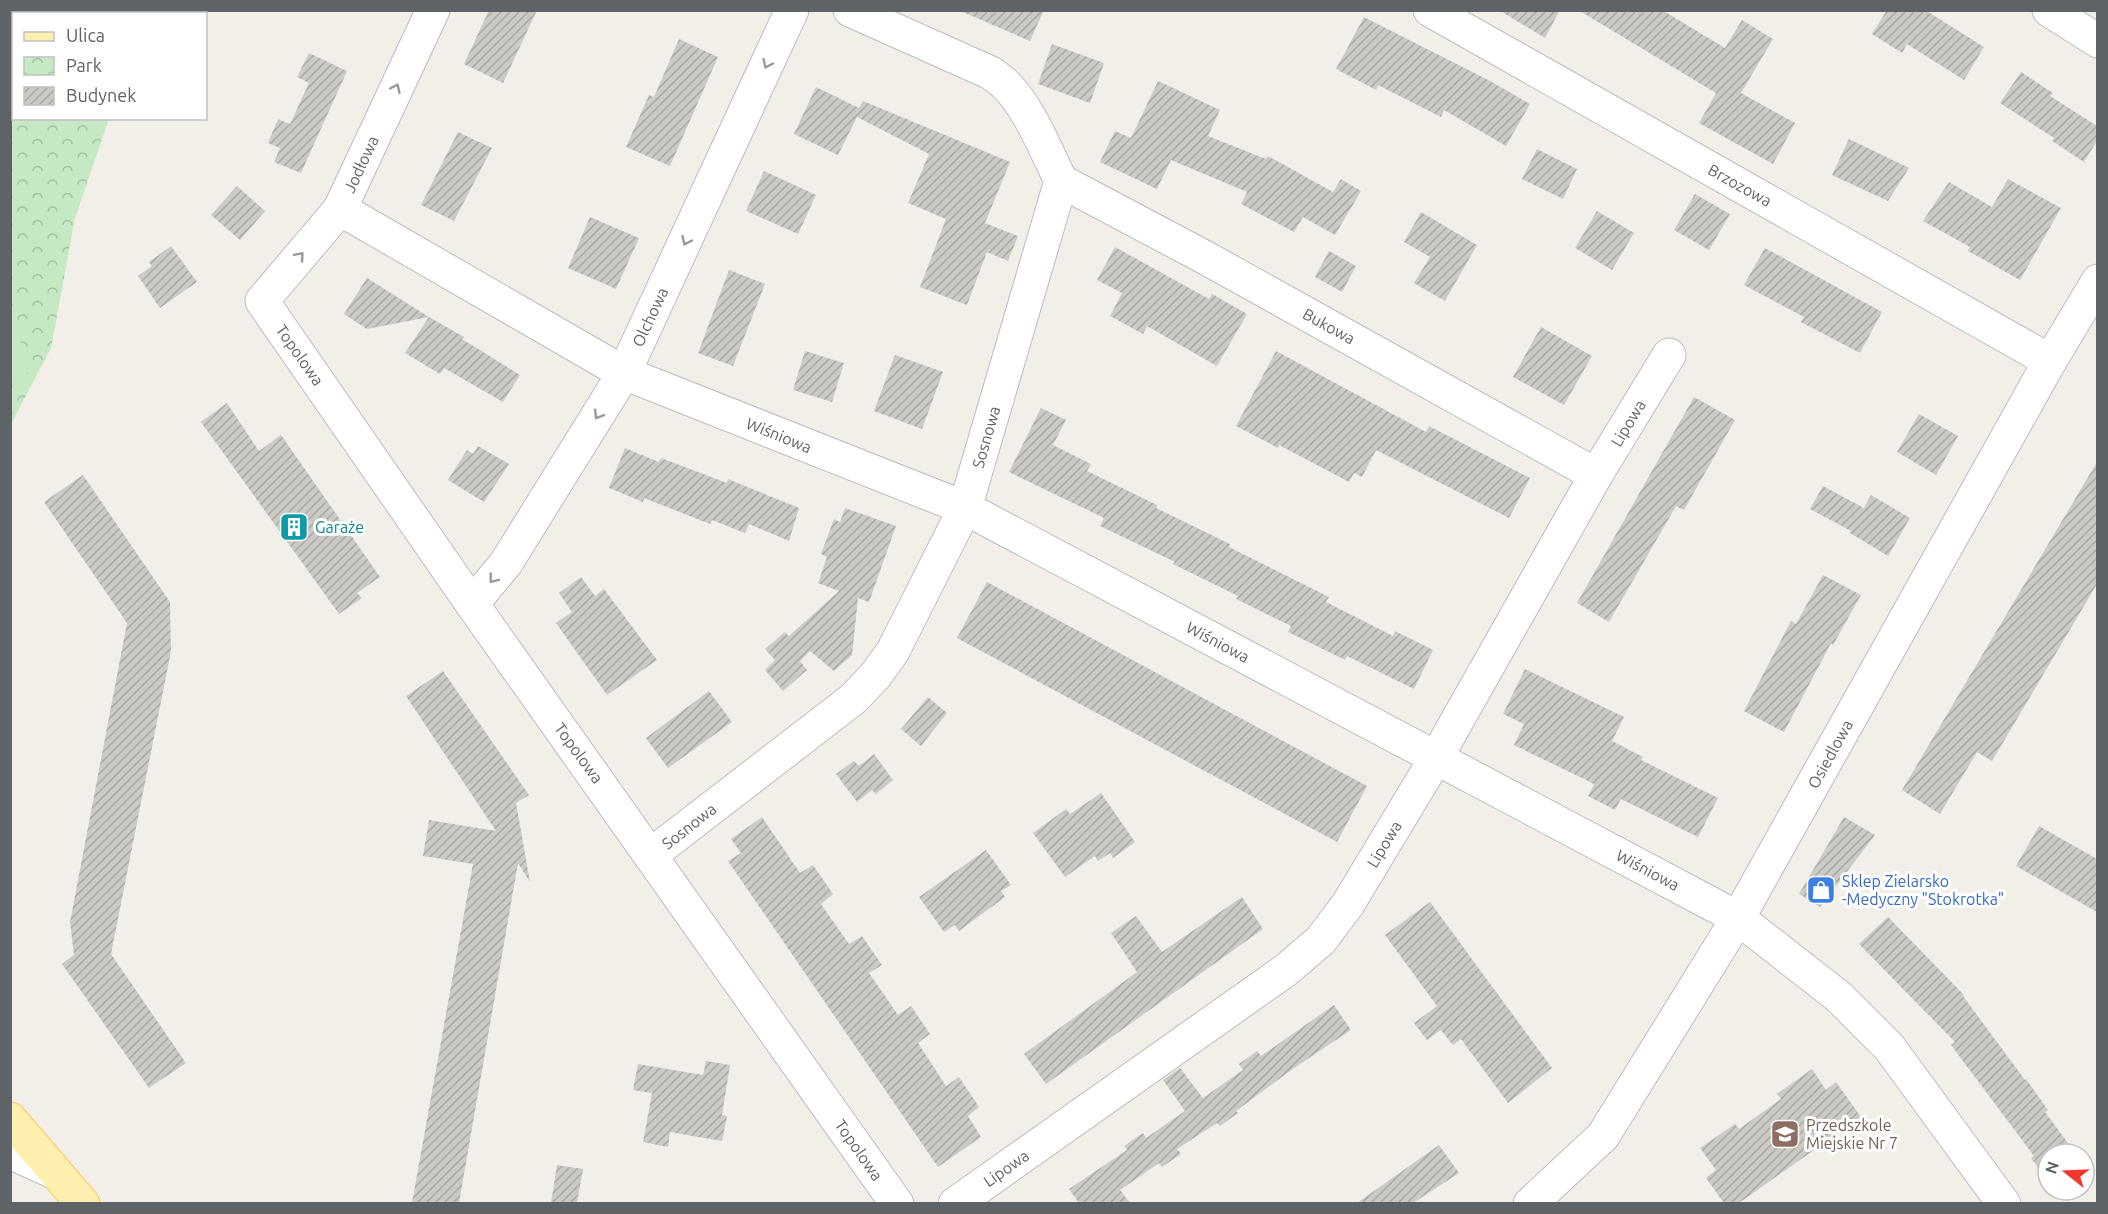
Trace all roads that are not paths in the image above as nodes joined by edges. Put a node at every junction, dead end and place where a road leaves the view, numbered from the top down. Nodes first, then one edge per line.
1 (433, 10) edge
2 (792, 10) edge
3 (850, 10) edge
4 (1430, 10) edge
5 (2049, 10) edge
6 (2097, 41) edge
7 (1060, 181) junction
8 (340, 209) junction
9 (2097, 281) edge
10 (262, 301) joint
11 (1669, 355) dead end
12 (2050, 361) junction
13 (624, 374) junction
14 (1596, 475) junction
15 (966, 508) junction
16 (472, 604) junction
17 (1436, 758) junction
18 (652, 854) junction
19 (1738, 918) junction
20 (10, 1119) edge
21 (10, 1152) edge
22 (56, 1173) junction
23 (83, 1203) edge
24 (897, 1203) edge
25 (955, 1203) edge
26 (1530, 1203) edge
27 (2004, 1203) edge

8 -> 1 street, Jodłowa
2 -> 13 street, Olchowa
3 - 7 street
4 - 12 street, Brzozowa
5 - 6 street
7 - 14 street, Bukowa
7 - 15 street, Sosnowa
10 -> 8 street, Jodłowa
8 - 13 street, Wiśniowa
9 - 12 street, Osiedlowa
10 - 16 street, Topolowa
11 - 14 street, Lipowa
12 - 19 street, Osiedlowa
13 - 15 street, Wiśniowa
13 -> 16 street, Olchowa
14 - 17 street, Lipowa
15 - 17 street, Wiśniowa
15 - 18 street, Sosnowa
16 - 18 street, Topolowa
17 - 19 street, Wiśniowa
17 - 25 street, Lipowa
18 - 24 street, Topolowa
19 - 26 street, Osiedlowa
19 - 27 street, Wiśniowa
20 - 22 main road
21 - 22 street
22 - 23 main road

